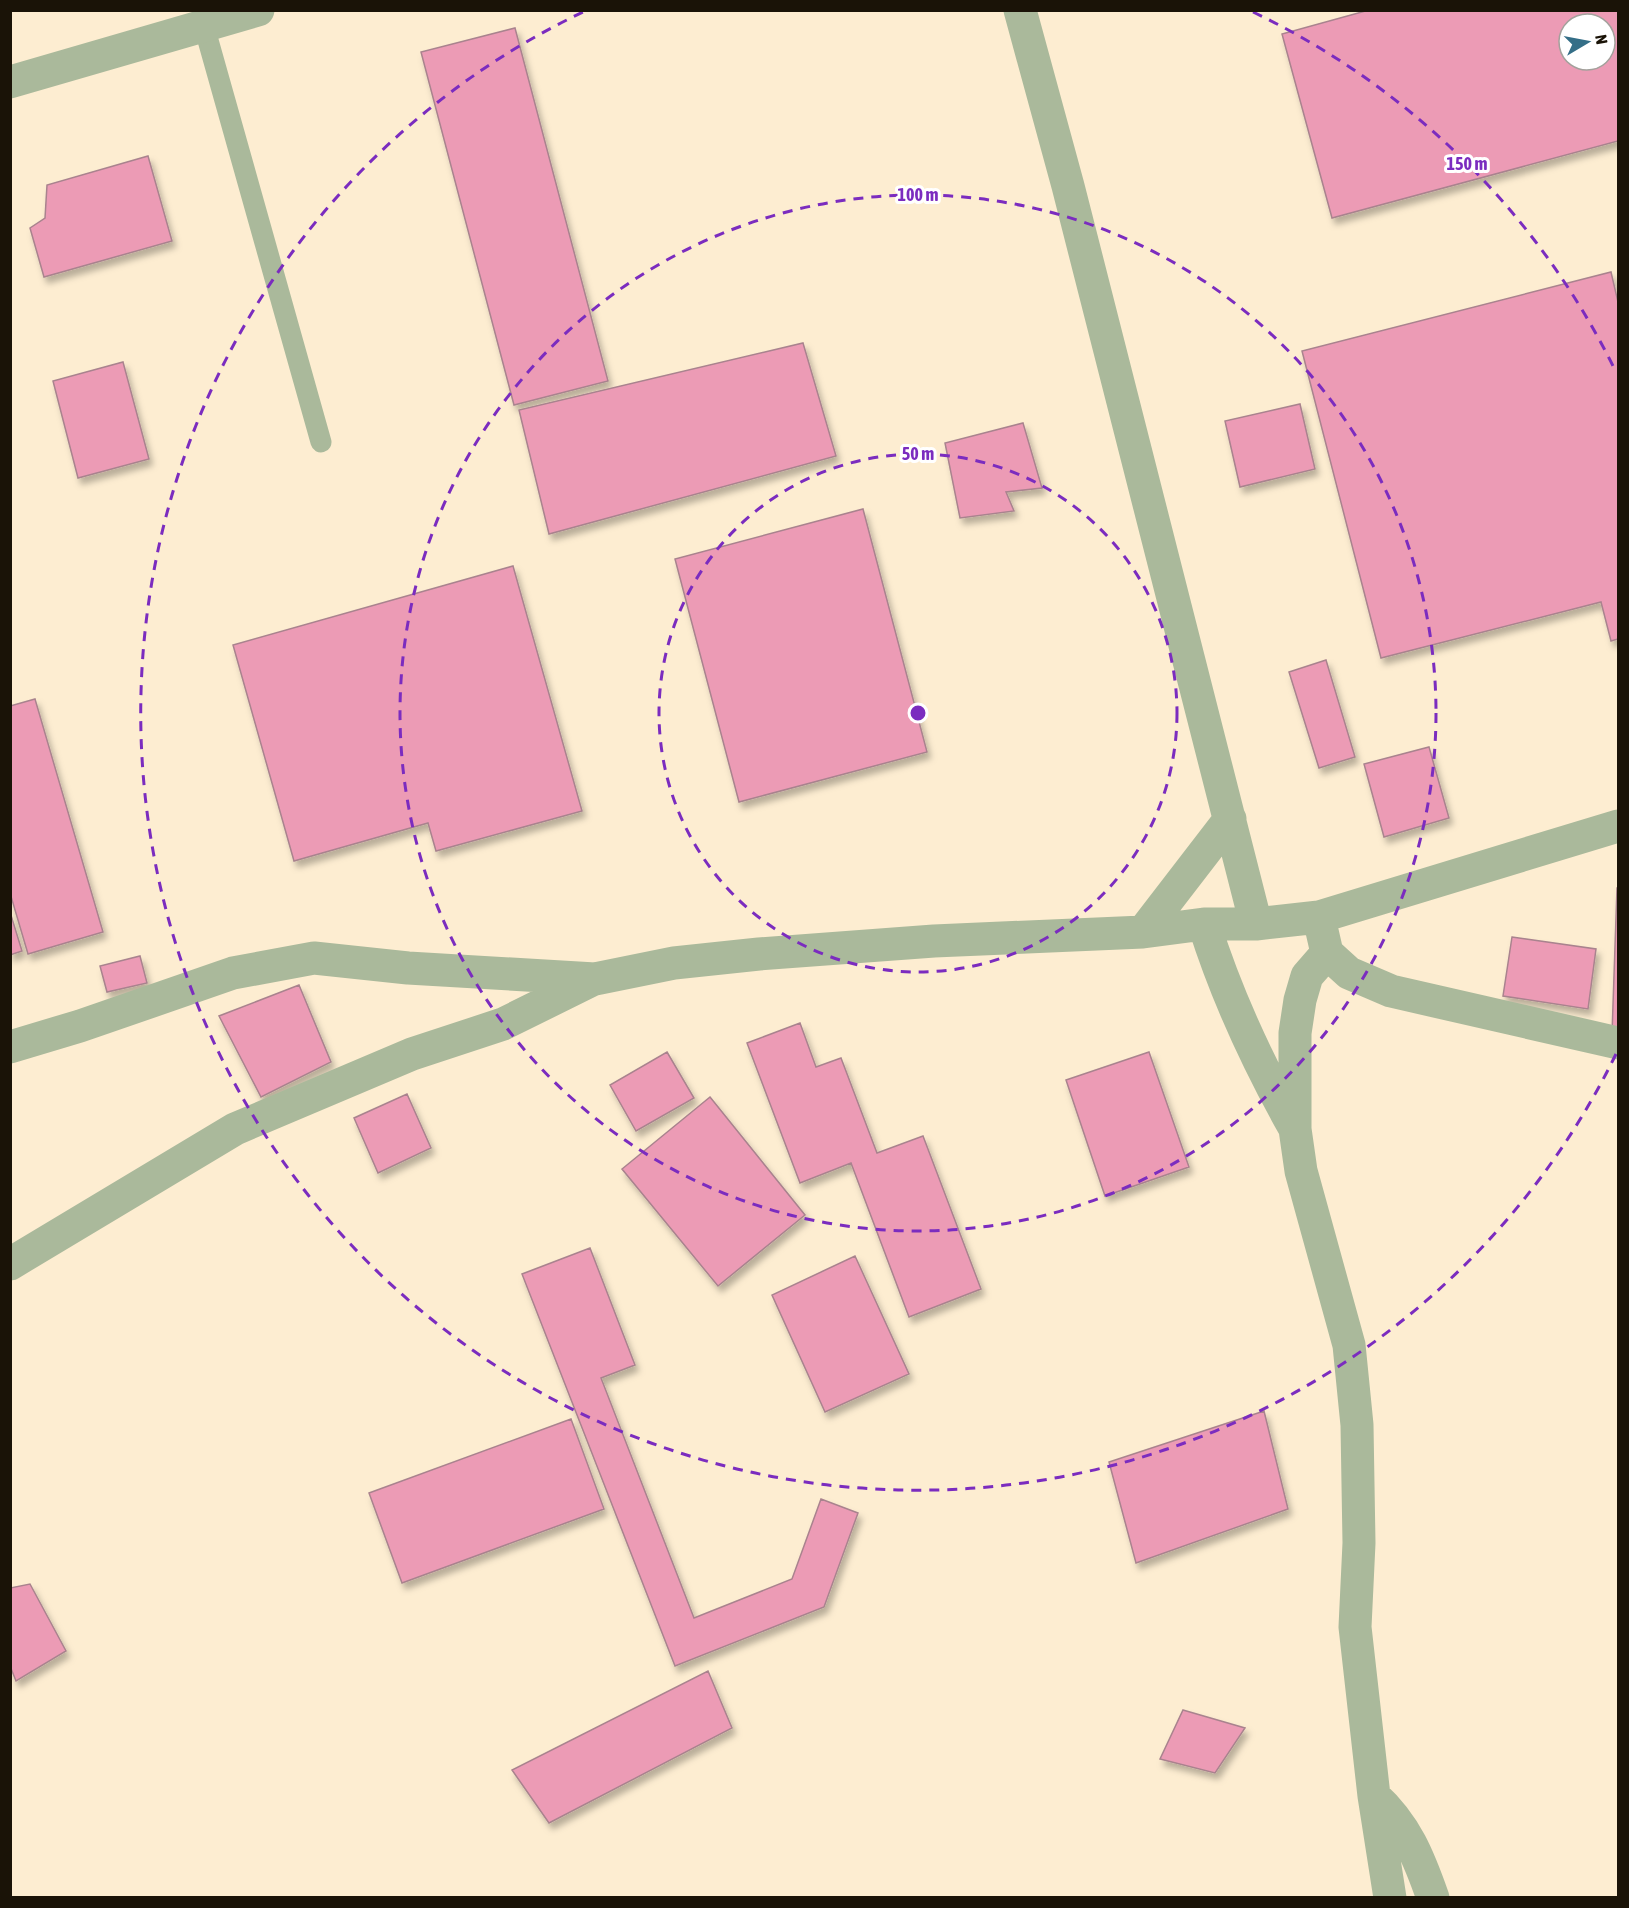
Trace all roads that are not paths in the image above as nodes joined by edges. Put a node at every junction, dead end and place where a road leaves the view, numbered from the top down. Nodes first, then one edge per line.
1 (258, 10) edge
2 (1020, 10) edge
3 (204, 26) junction
4 (10, 82) edge
5 (321, 442) dead end
6 (1230, 819) junction
7 (1618, 826) edge
8 (1319, 917) junction
9 (1204, 924) junction
10 (1256, 924) junction
11 (1143, 932) junction
12 (1327, 952) junction
13 (595, 979) junction
14 (1618, 1043) edge
15 (10, 1047) edge
16 (1295, 1129) junction
17 (10, 1264) edge
18 (1374, 1796) junction
19 (1390, 1898) edge
20 (1433, 1898) edge

1 - 3 street
2 - 6 street
3 - 4 street
3 - 5 lane
6 - 10 street
6 - 11 street
7 - 8 street
8 - 10 street
8 - 12 street
9 - 10 street
9 - 11 street
9 - 16 street
11 - 13 street
12 - 14 street
12 - 16 street
13 - 15 street
13 - 17 street
16 - 18 street
18 - 19 street
18 - 20 street

